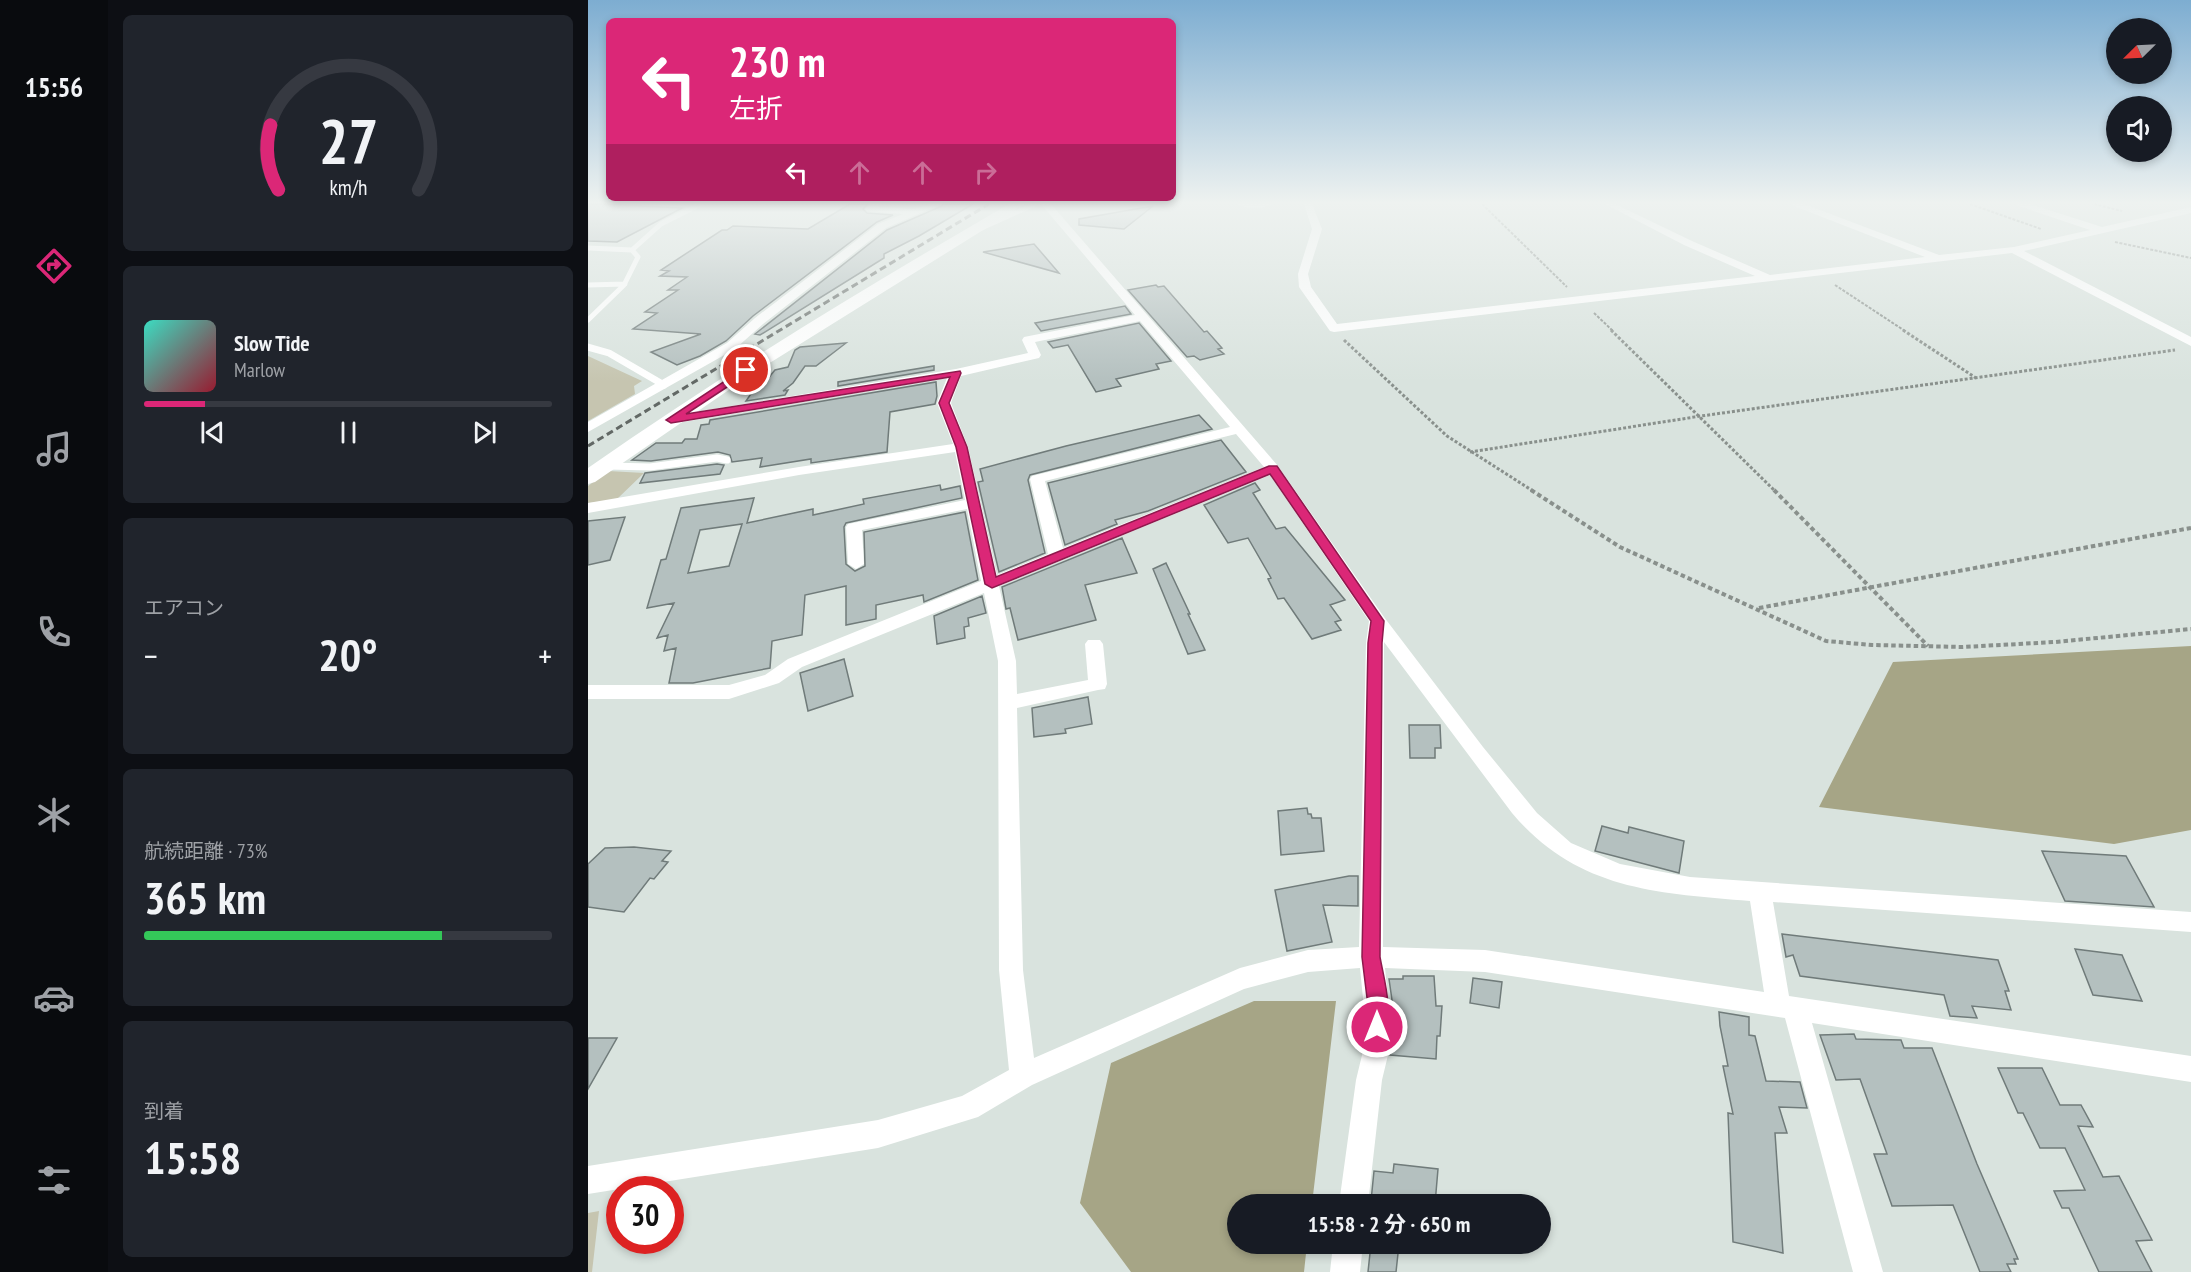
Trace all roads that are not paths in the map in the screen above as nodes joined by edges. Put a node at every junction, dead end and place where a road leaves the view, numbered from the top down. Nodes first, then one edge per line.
1 (635, 263) edge
2 (834, 263) edge
3 (918, 263) edge
4 (1097, 263) edge
5 (1306, 263) edge
6 (1735, 263) edge
7 (1902, 263) edge
8 (2040, 263) edge
9 (1768, 278) junction
10 (625, 284) junction
11 (588, 285) edge
12 (1144, 317) junction
13 (588, 320) edge
14 (2191, 342) edge
15 (588, 347) edge
16 (956, 373) junction
17 (664, 385) junction
18 (671, 420) junction
19 (588, 428) edge
20 (1239, 429) junction
21 (962, 447) junction
22 (727, 460) dead end
23 (605, 466) junction
24 (1273, 469) junction
25 (588, 478) edge
26 (974, 503) junction
27 (588, 508) edge
28 (1057, 557) junction
29 (856, 564) dead end
30 (992, 584) junction
31 (1378, 621) junction
32 (1094, 644) dead end
33 (588, 692) edge
34 (1008, 703) junction
35 (1760, 892) junction
36 (2191, 922) edge
37 (1371, 957) junction
38 (1787, 1005) junction
39 (2191, 1069) edge
40 (1023, 1076) junction
41 (588, 1180) edge
42 (1354, 1194) edge
43 (1347, 1254) edge
44 (1345, 1272) edge
45 (1868, 1272) edge

1 - 10 lane
2 - 17 street
3 - 18 street
4 - 12 street
5 - 9 street
6 - 9 street
7 - 9 street
8 - 14 street
10 - 11 lane
10 - 13 lane
12 - 16 street
12 - 20 street
15 - 17 lane
16 - 18 street
16 - 21 street
17 - 19 street
18 - 23 street
20 - 24 street
20 - 28 street
21 - 26 street
21 - 27 street
22 - 23 lane
23 - 25 street
24 - 28 street
24 - 31 street
26 - 29 street
26 - 30 street
28 - 30 street
30 - 33 street
30 - 34 street
31 - 35 street
31 - 37 street
32 - 34 street
34 - 40 street
35 - 36 street
35 - 38 street
37 - 38 street
37 - 40 street
37 - 42 street
38 - 39 street
38 - 45 street
40 - 41 street
43 - 44 street

